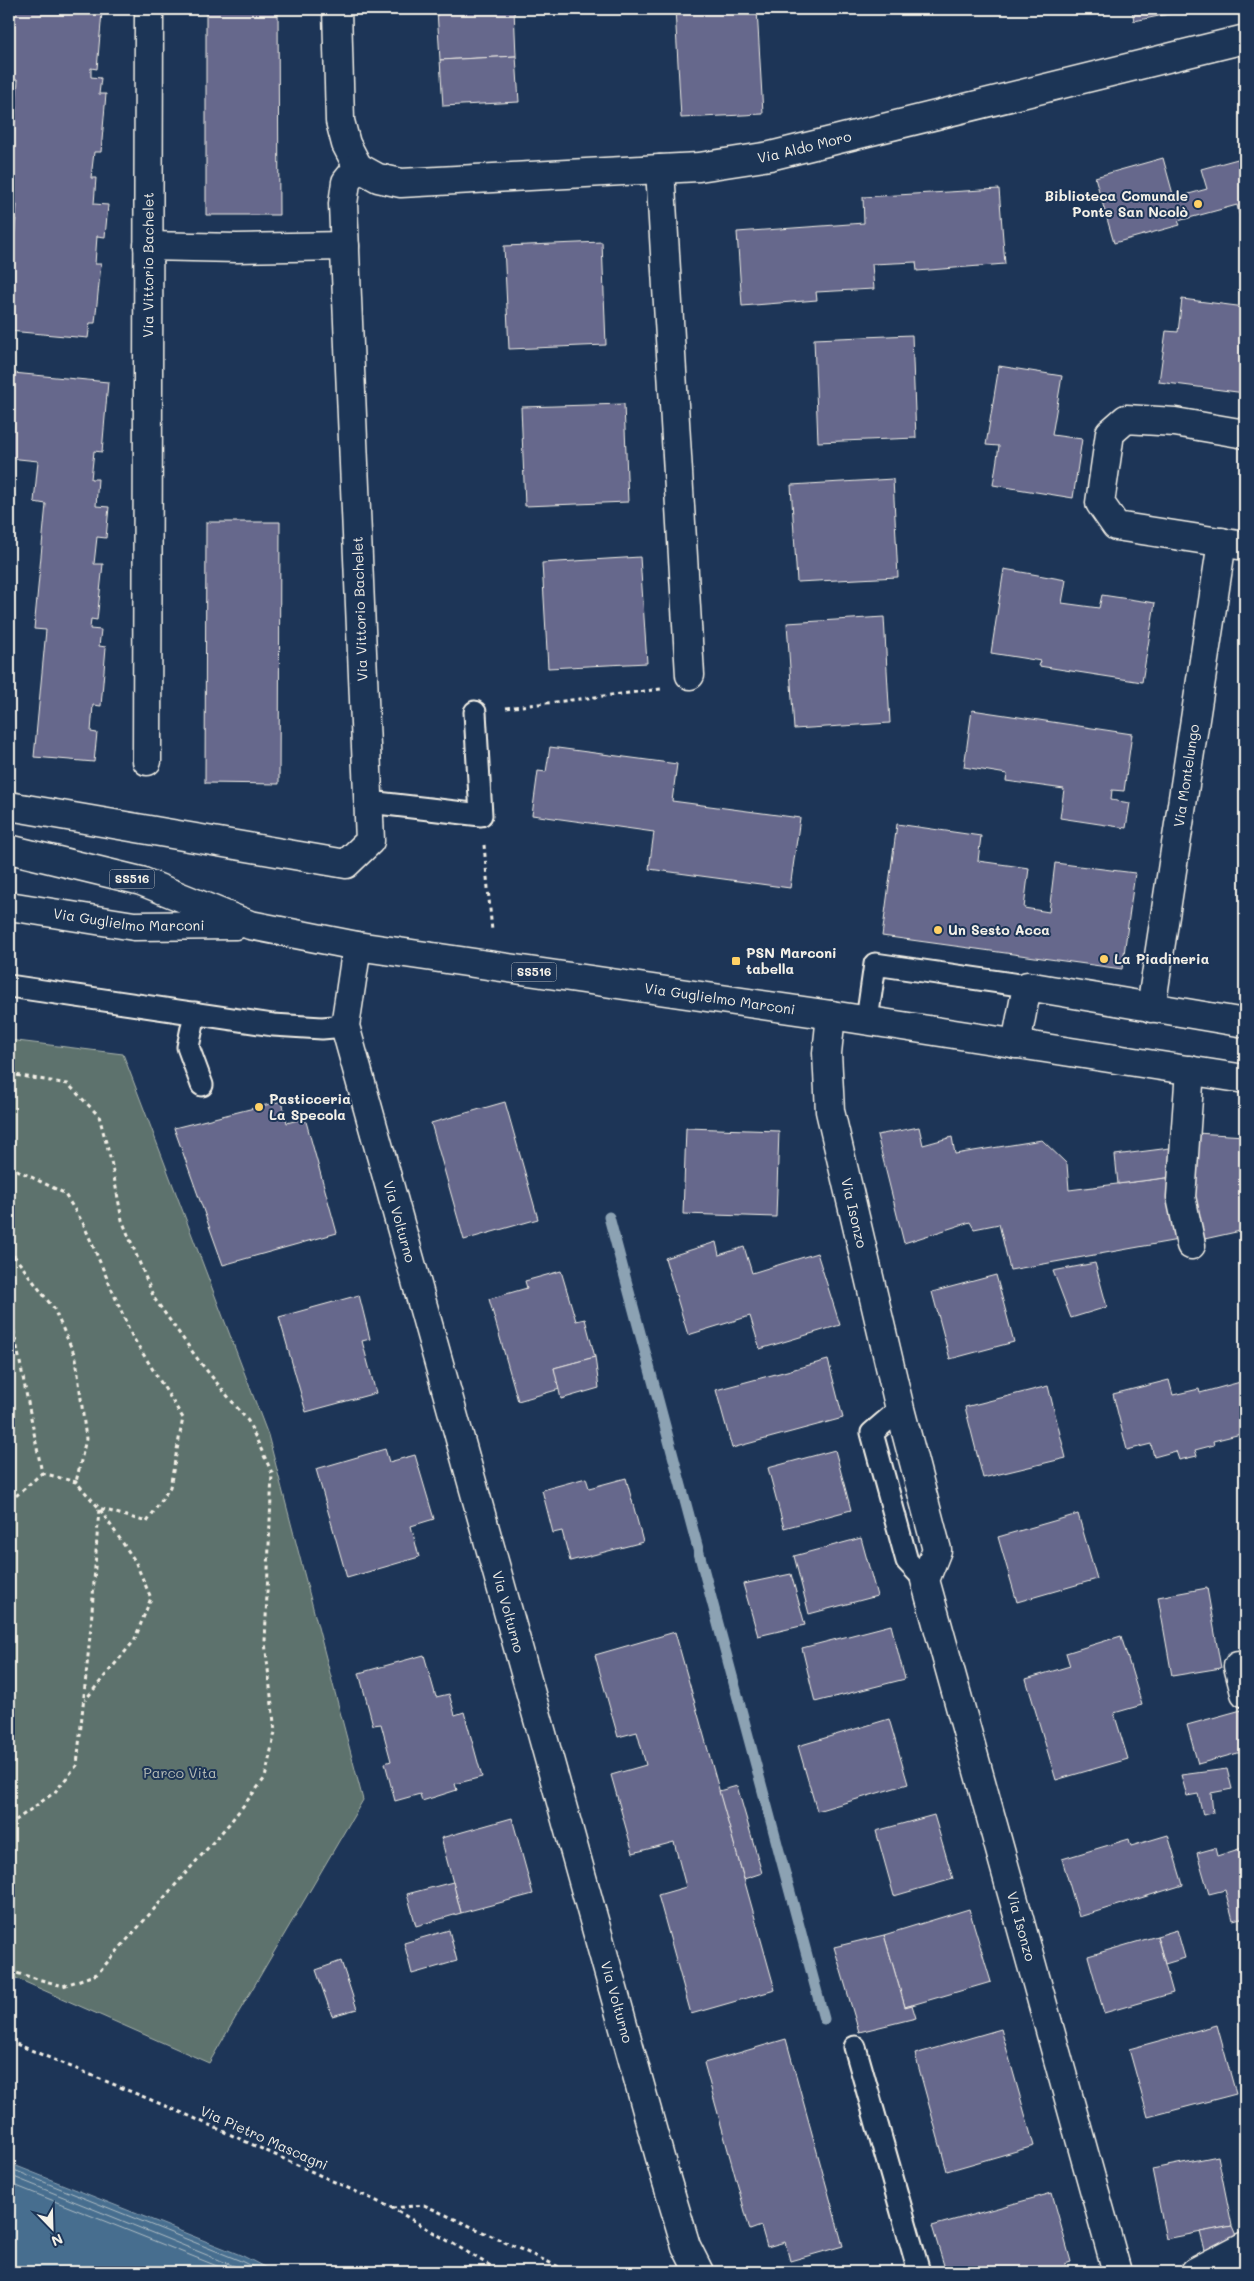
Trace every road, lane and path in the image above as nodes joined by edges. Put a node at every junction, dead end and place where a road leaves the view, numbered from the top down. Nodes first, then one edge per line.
1 (149, 9) edge
2 (337, 9) edge
3 (1245, 39) edge
4 (358, 167) junction
5 (660, 169) junction
6 (148, 246) junction
7 (345, 246) junction
8 (1245, 434) edge
9 (1234, 544) edge
10 (680, 681) joint
11 (475, 712) joint
12 (146, 760) dead end
13 (369, 802) junction
14 (9, 806) edge
15 (481, 815) junction
16 (9, 849) edge
17 (9, 906) edge
18 (250, 925) junction
19 (492, 936) dead end
20 (357, 946) junction
21 (9, 986) edge
22 (1027, 986) junction
23 (1151, 1008) junction
24 (195, 1013) junction
25 (831, 1015) junction
26 (867, 1020) junction
27 (1245, 1024) edge
28 (345, 1026) junction
29 (1016, 1044) junction
30 (1190, 1070) junction
31 (9, 1074) edge
32 (1245, 1079) edge
33 (202, 1085) dead end
34 (9, 1172) edge
35 (1191, 1245) dead end
36 (9, 1249) edge
37 (9, 1307) edge
38 (42, 1473) junction
39 (76, 1482) junction
40 (9, 1502) edge
41 (99, 1508) junction
42 (1238, 1666) dead end
43 (1245, 1693) edge
44 (84, 1701) junction
45 (9, 1826) edge
46 (9, 1971) edge
47 (9, 2041) edge
48 (855, 2047) dead end
49 (392, 2208) junction
50 (1245, 2246) edge
51 (501, 2272) edge
52 (570, 2272) edge
53 (699, 2272) edge
54 (919, 2272) edge
55 (1117, 2272) edge
56 (1195, 2272) edge

1 - 6 street, Via Vittorio Bachelet
2 - 4 street
3 - 5 street, Via Aldo Moro
4 - 5 street, Via Aldo Moro
4 - 7 street, Via Vittorio Bachelet
5 - 10 street
6 - 7 street
6 - 12 street, Via Vittorio Bachelet
7 - 13 street, Via Vittorio Bachelet
8 - 9 street, Via Montelungo
9 - 23 street, Via Montelungo
10 - 11 path
11 - 15 lane
13 - 14 street, Via Vittorio Bachelet
13 - 15 lane
15 - 19 path
16 - 18 street, Via Guglielmo Marconi / SS516
17 - 18 street, Via Guglielmo Marconi / SS516
18 - 20 street, Via Guglielmo Marconi / SS516
20 - 25 street, Via Guglielmo Marconi / SS516
20 - 28 street, Via Volturno
21 - 24 lane
22 - 23 street
22 - 26 lane
22 - 29 street
23 - 27 street
24 - 28 lane
24 - 33 lane
25 - 26 street, Via Guglielmo Marconi
25 - 55 street, Via Isonzo
26 - 29 street, Via Guglielmo Marconi
28 - 53 street, Via Volturno
29 - 30 street, Via Guglielmo Marconi
30 - 32 street, Via Guglielmo Marconi
30 - 35 street
31 - 46 path
34 - 41 path
36 - 39 path
37 - 38 path
38 - 39 path
38 - 40 path
39 - 41 path
41 - 44 path
41 - 44 path
42 - 43 street
44 - 45 path
47 - 49 path, Via Pietro Mascagni
48 - 54 lane
49 - 51 path, Via Pietro Mascagni
49 - 52 path
50 - 56 street

